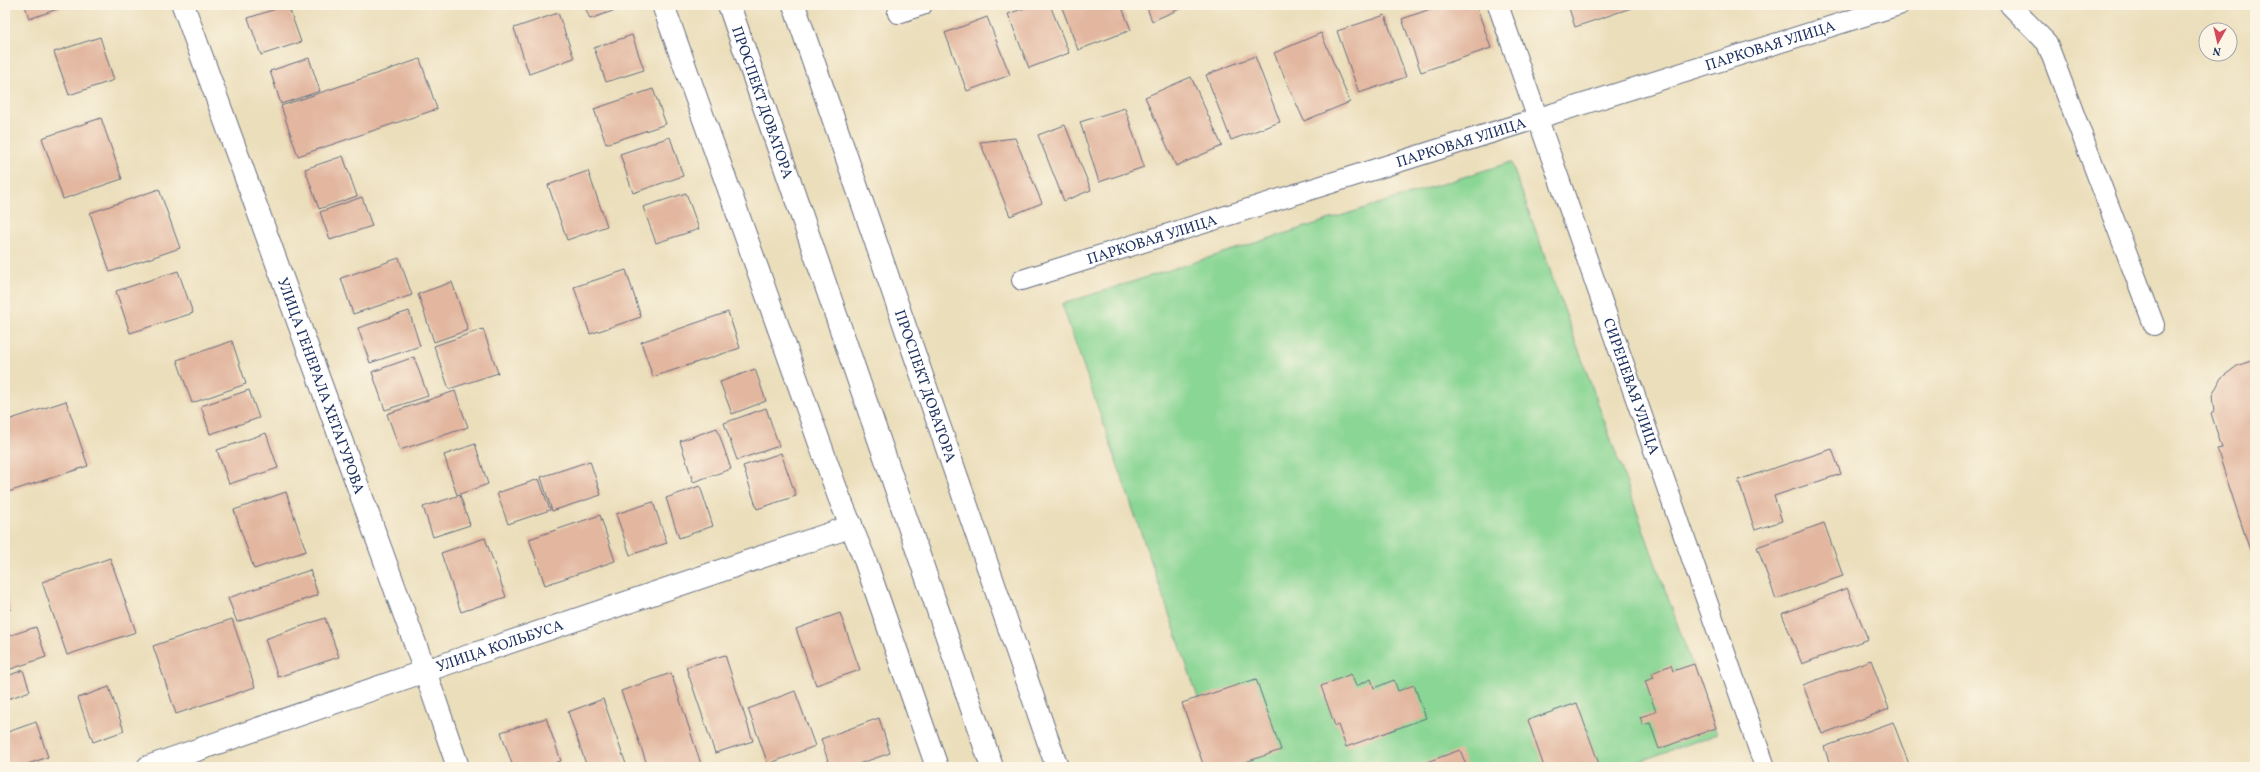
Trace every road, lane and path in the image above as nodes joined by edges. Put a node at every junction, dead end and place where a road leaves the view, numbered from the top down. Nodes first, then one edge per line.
1 (183, 5) edge
2 (663, 5) edge
3 (729, 5) edge
4 (794, 5) edge
5 (922, 5) edge
6 (1498, 5) edge
7 (1899, 5) edge
8 (2010, 5) edge
9 (898, 13) dead end
10 (1539, 119) junction
11 (1022, 280) dead end
12 (2154, 324) dead end
13 (851, 524) junction
14 (426, 671) junction
15 (148, 767) edge
16 (458, 767) edge
17 (937, 767) edge
18 (992, 767) edge
19 (1057, 767) edge
20 (1765, 767) edge

1 - 14 street, УЛИЦА ГЕНЕРАЛА ХЕТАГУРОВА
2 - 13 street
3 - 18 street, ПРОСПЕКТ ДОВАТОРА
4 - 19 street, ПРОСПЕКТ ДОВАТОРА
5 - 9 lane
6 - 10 lane, СИРЕНЕВАЯ УЛИЦА
7 - 10 lane, ПАРКОВАЯ УЛИЦА
8 - 12 lane
10 - 11 lane, ПАРКОВАЯ УЛИЦА
10 - 20 lane, СИРЕНЕВАЯ УЛИЦА
13 - 14 street, УЛИЦА КОЛЬБУСА
13 - 17 street
14 - 15 street, УЛИЦА КОЛЬБУСА
14 - 16 street, УЛИЦА ГЕНЕРАЛА ХЕТАГУРОВА

